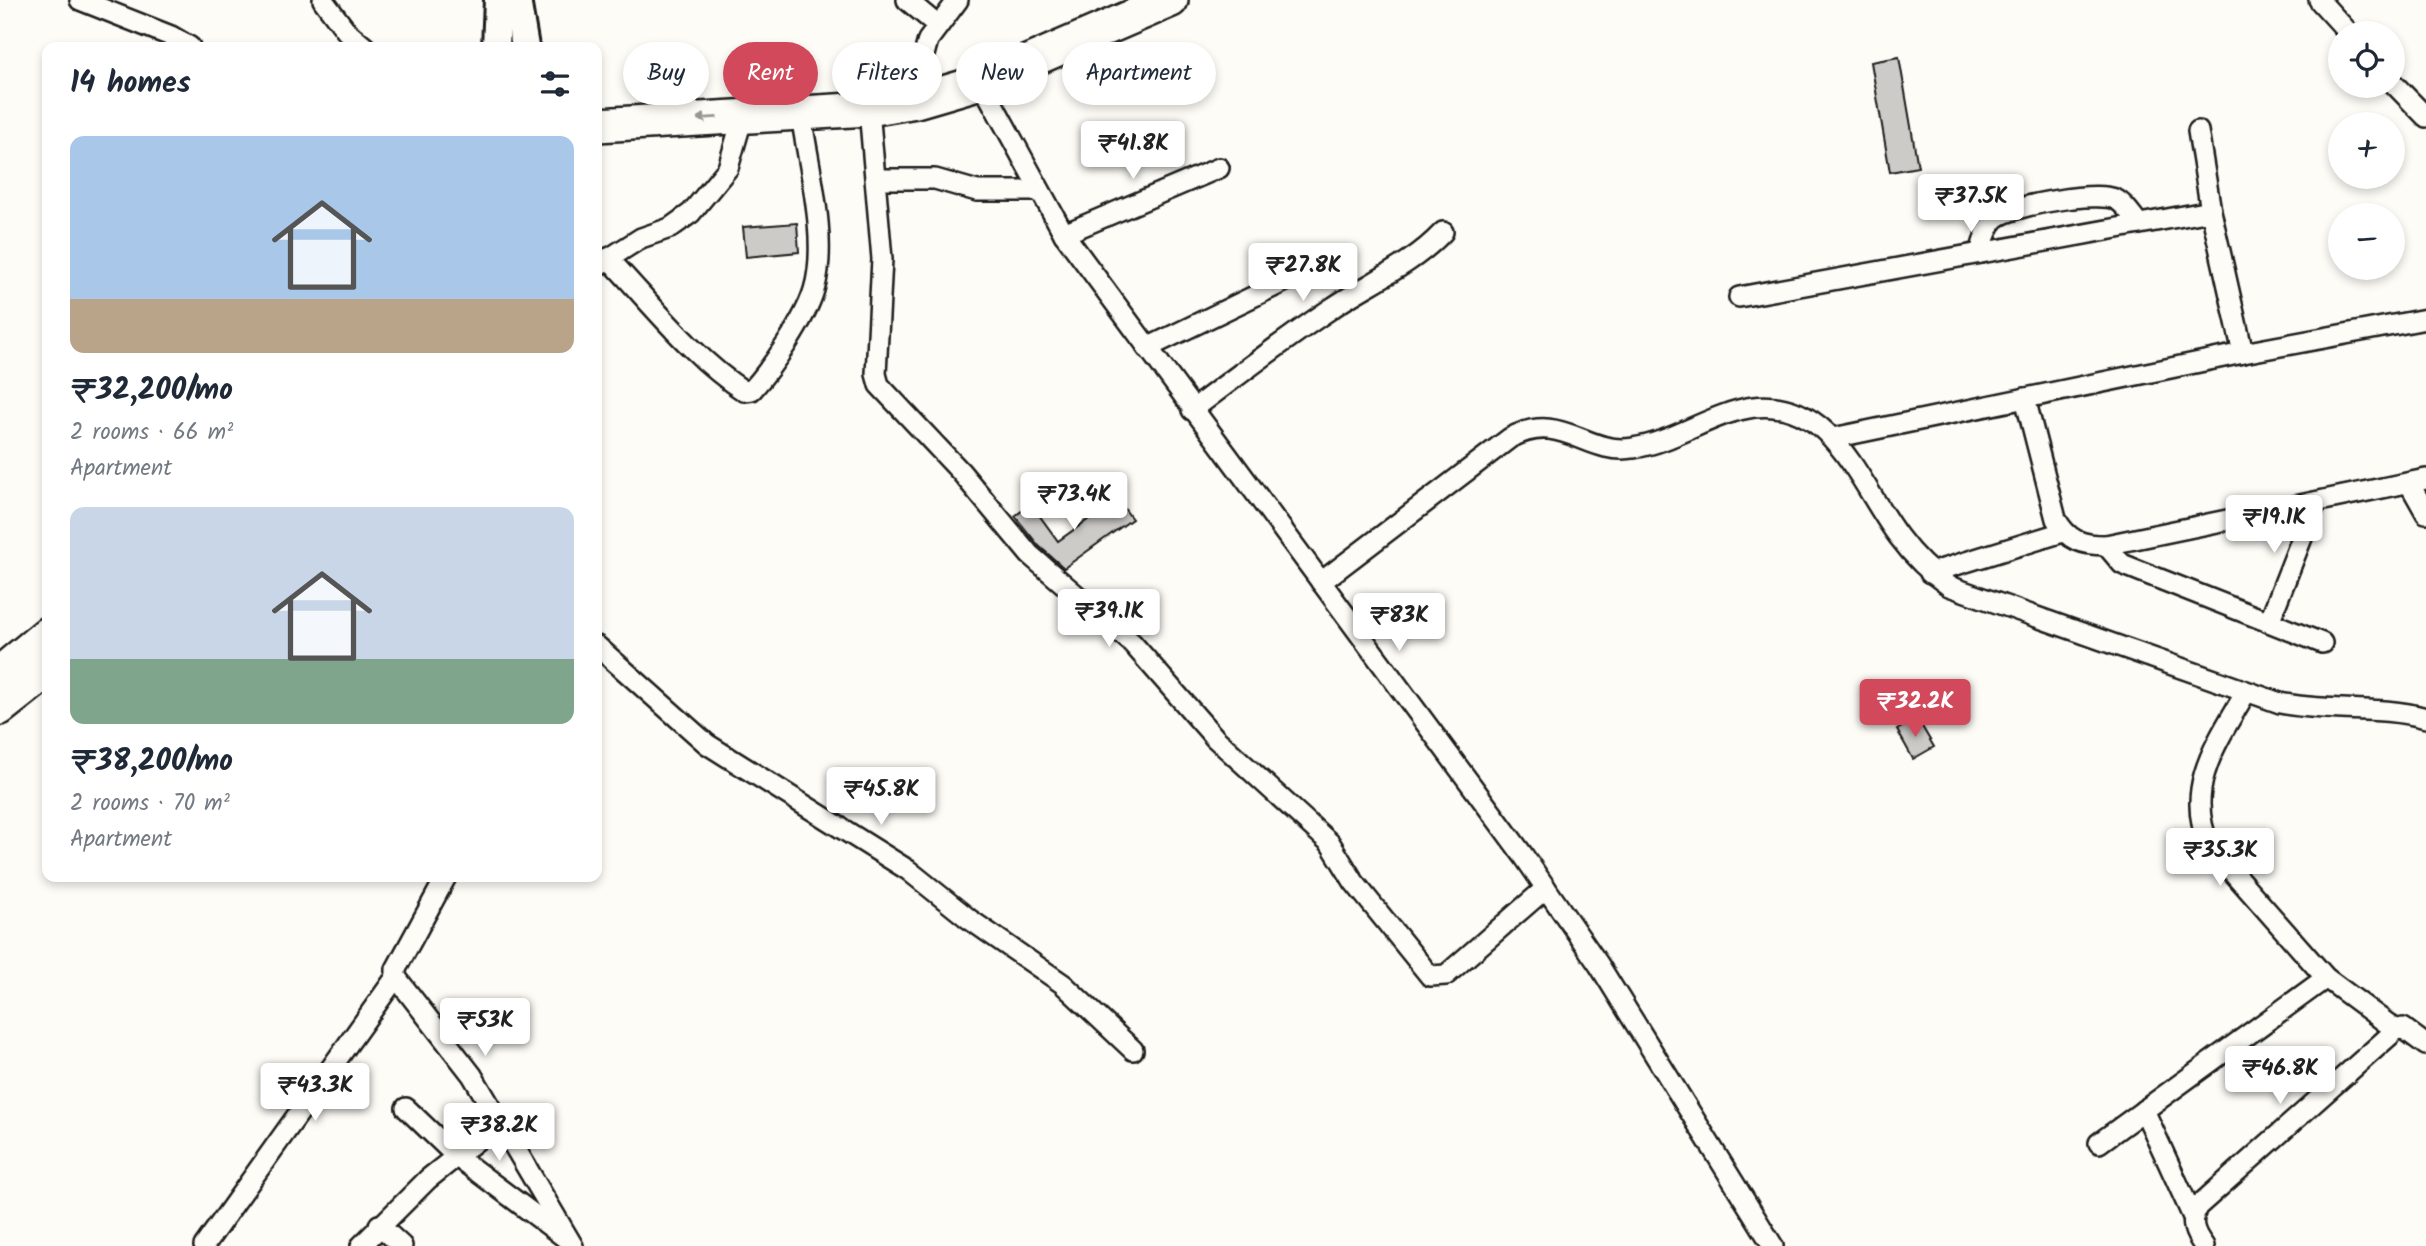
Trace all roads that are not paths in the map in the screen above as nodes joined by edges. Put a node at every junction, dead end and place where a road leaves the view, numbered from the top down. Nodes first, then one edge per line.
1 (80, 0) edge
2 (323, 0) edge
3 (907, 0) edge
4 (958, 0) edge
5 (1119, 0) edge
6 (1171, 0) edge
7 (2319, 0) edge
8 (517, 2) edge
9 (2338, 21) edge
10 (937, 25) junction
11 (181, 42) edge
12 (359, 42) edge
13 (498, 42) edge
14 (524, 42) edge
15 (928, 42) edge
16 (1048, 53) edge
17 (942, 70) edge
18 (832, 89) edge
19 (956, 89) edge
20 (2405, 95) edge
21 (602, 104) edge
22 (993, 105) edge
23 (869, 109) junction
24 (801, 114) junction
25 (743, 116) junction
26 (2426, 117) edge
27 (602, 125) edge
28 (2198, 131) dead end
29 (1219, 168) dead end
30 (877, 179) junction
31 (1038, 191) junction
32 (2211, 211) junction
33 (2139, 224) junction
34 (1443, 232) dead end
35 (1064, 234) junction
36 (1980, 253) junction
37 (602, 262) edge
38 (1300, 274) dead end
39 (1739, 297) dead end
40 (2426, 319) edge
41 (1147, 348) junction
42 (2243, 353) junction
43 (2025, 398) junction
44 (1192, 410) junction
45 (1833, 439) junction
46 (2418, 481) edge
47 (2316, 502) junction
48 (2426, 513) edge
49 (2063, 532) junction
50 (2106, 545) junction
51 (1930, 573) junction
52 (1321, 582) junction
53 (2269, 622) junction
54 (42, 638) edge
55 (2322, 643) dead end
56 (602, 650) edge
57 (0, 673) edge
58 (42, 675) edge
59 (2246, 692) junction
60 (0, 708) edge
61 (2426, 718) edge
62 (443, 882) edge
63 (1546, 888) junction
64 (396, 977) junction
65 (2326, 978) junction
66 (2396, 1031) junction
67 (2426, 1045) edge
68 (1133, 1050) dead end
69 (406, 1108) dead end
70 (2144, 1110) junction
71 (501, 1121) junction
72 (2099, 1143) dead end
73 (456, 1156) junction
74 (2193, 1217) junction
75 (379, 1225) junction
76 (572, 1244) edge
77 (204, 1246) edge
78 (361, 1246) edge
79 (402, 1246) edge
80 (1773, 1246) edge
81 (2204, 1246) edge

1 - 11 street
2 - 12 street
3 - 10 street
4 - 10 street
5 - 17 highway
6 - 16 highway
7 - 9 street
8 - 13 main road
8 - 14 main road
10 - 15 street
18 - 21 highway
19 - 23 highway
20 - 26 street
22 - 31 street
23 - 24 highway
23 - 30 street
24 - 25 highway
24 - 37 street
25 -> 27 highway
25 - 37 street
28 - 32 street
29 - 35 street
30 - 31 street
30 - 63 street
31 - 35 street
32 - 33 street
32 - 42 street
33 - 36 street
33 - 36 street
34 - 44 street
35 - 41 street
36 - 39 street
38 - 41 street
40 - 42 street
41 - 44 street
42 - 43 street
43 - 45 street
43 - 49 street
44 - 52 street
45 - 51 street
45 - 52 street
46 - 47 street
46 - 48 street
47 - 50 street
47 - 53 street
49 - 50 street
49 - 51 street
50 - 53 street
51 - 59 street
52 - 63 street
53 - 55 street
54 - 57 highway
56 - 68 street
58 - 60 highway
59 - 61 street
59 - 65 street
62 - 64 street
63 - 80 street
64 - 71 street
64 - 77 street
65 - 66 street
65 - 70 street
66 - 67 street
66 - 74 street
69 - 73 street
70 - 72 street
70 - 74 street
71 - 73 street
71 - 76 street
73 - 75 street
73 - 76 street
74 - 81 street
75 - 78 street
75 - 79 street

